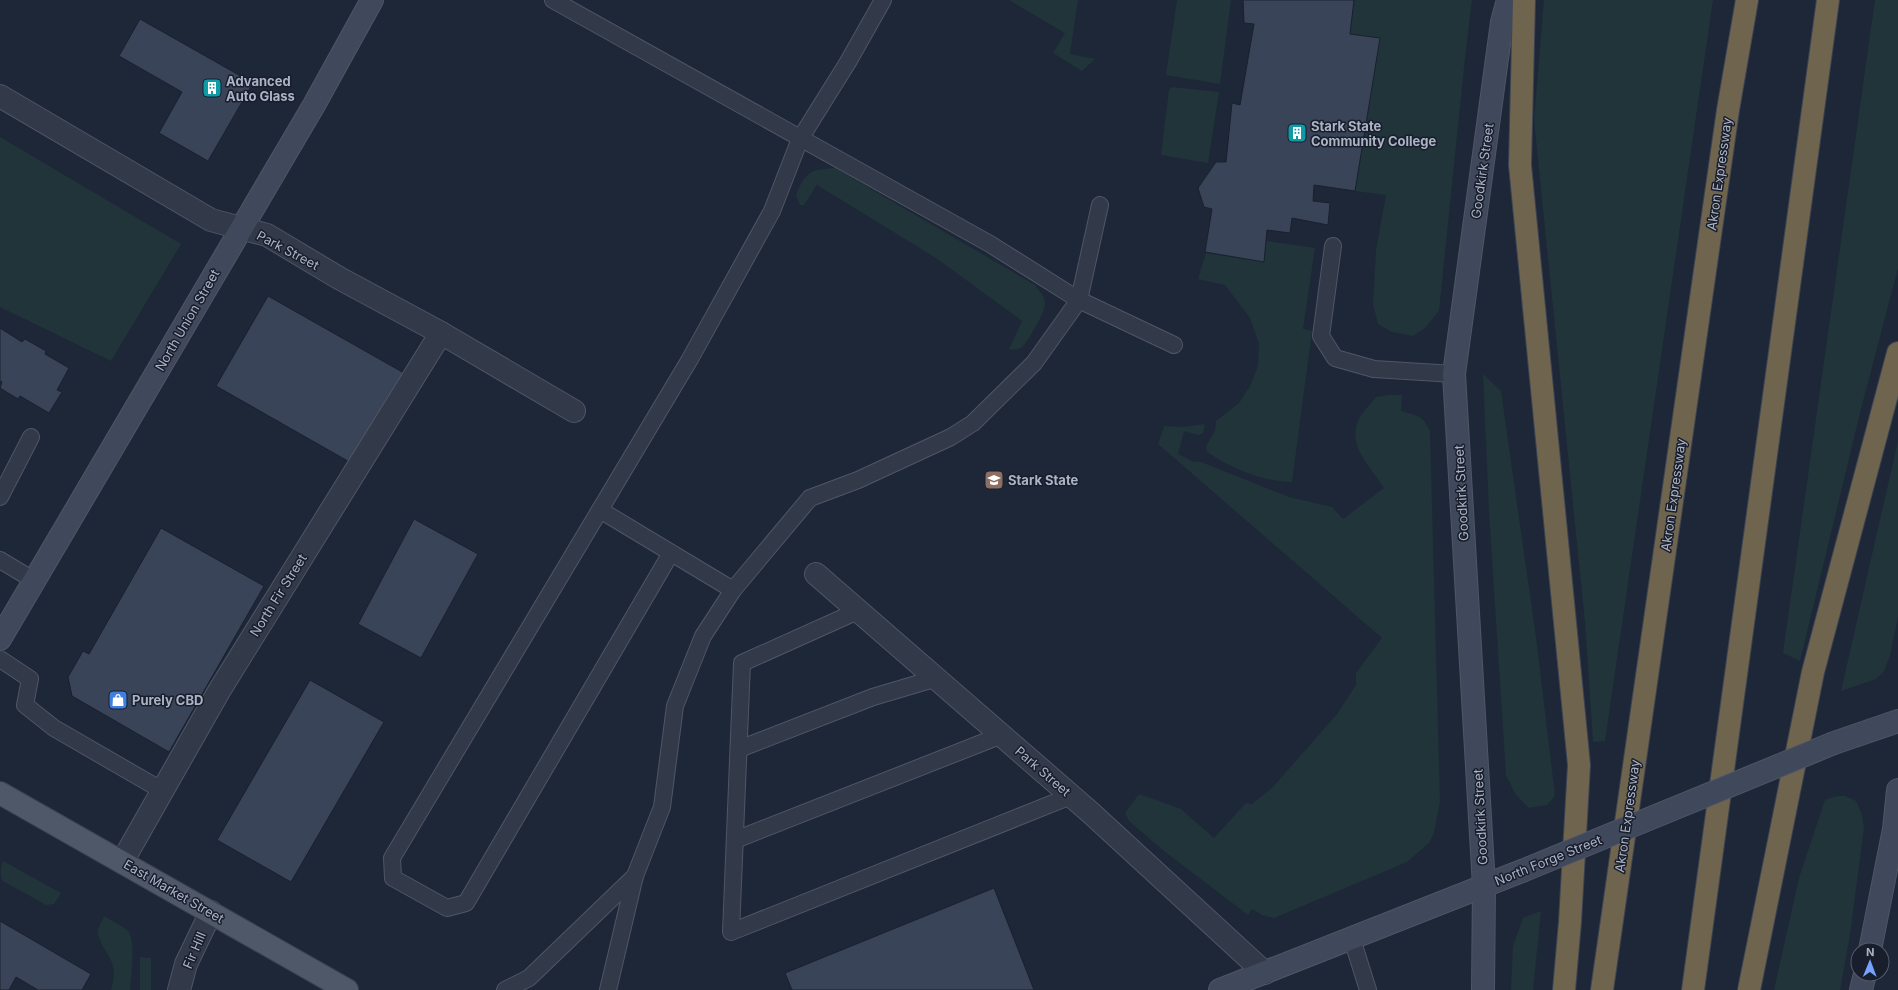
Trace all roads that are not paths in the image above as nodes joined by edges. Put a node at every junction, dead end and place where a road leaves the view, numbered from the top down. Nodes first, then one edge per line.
1 (372, 0) edge
2 (553, 0) edge
3 (883, 0) edge
4 (1508, 0) edge
5 (1524, 0) edge
6 (1747, 0) edge
7 (1828, 0) edge
8 (0, 96) edge
9 (800, 139) junction
10 (1100, 205) dead end
11 (241, 227) junction
12 (1333, 246) dead end
13 (1079, 300) junction
14 (441, 333) junction
15 (1174, 345) dead end
16 (1898, 353) edge
17 (1454, 374) junction
18 (574, 411) dead end
19 (31, 437) dead end
20 (0, 496) edge
21 (600, 510) junction
22 (670, 553) junction
23 (0, 560) edge
24 (816, 574) dead end
25 (35, 581) junction
26 (733, 590) junction
27 (860, 610) junction
28 (0, 639) edge
29 (0, 659) edge
30 (937, 678) junction
31 (1898, 721) edge
32 (1002, 735) junction
33 (739, 749) junction
34 (1898, 790) edge
35 (163, 791) junction
36 (0, 793) edge
37 (1071, 796) junction
38 (735, 840) junction
39 (122, 862) junction
40 (635, 876) junction
41 (1484, 886) junction
42 (211, 912) junction
43 (1352, 939) junction
44 (1872, 942) edge
45 (1265, 973) junction
46 (179, 990) edge
47 (347, 990) edge
48 (505, 990) edge
49 (608, 990) edge
50 (1220, 990) edge
51 (1368, 990) edge
52 (1483, 990) edge
53 (1564, 990) edge
54 (1602, 990) edge
55 (1693, 990) edge
56 (1749, 990) edge

1 - 11 street, North Union Street
2 - 9 lane
3 - 9 lane
4 - 17 street, Goodkirk Street
5 - 53 highway
6 - 54 highway, Akron Expressway
7 - 55 highway
8 - 11 street, Park Street
9 - 13 lane
9 - 21 lane
10 - 13 lane
11 - 14 street, Park Street
11 - 25 street, North Union Street
12 - 17 lane
13 - 15 lane
13 - 26 lane
14 - 18 street, Park Street
14 - 35 street, North Fir Street
16 - 56 highway
17 - 41 street, Goodkirk Street
19 - 20 lane
21 - 22 lane
21 - 22 lane
22 - 26 lane
23 - 25 lane
24 - 27 street, Park Street
25 - 28 street, North Union Street
26 - 40 lane
27 - 30 street, Park Street
27 - 33 lane
29 - 35 lane
30 - 32 street, Park Street
30 - 33 lane
31 - 41 street, North Forge Street, bridge
32 - 37 street, Park Street
32 - 38 lane
33 - 38 lane
34 - 44 street
35 - 39 street, North Fir Street
36 - 39 main road, East Market Street
37 - 38 lane
37 - 45 street, Park Street
39 - 42 main road, East Market Street
40 - 48 lane
40 - 49 lane
41 - 43 street, North Forge Street
41 - 52 street, Goodkirk Street
42 - 46 street, Fir Hill
42 - 47 main road, East Market Street
43 - 45 street, North Forge Street
43 - 51 lane
45 - 50 street, North Forge Street

